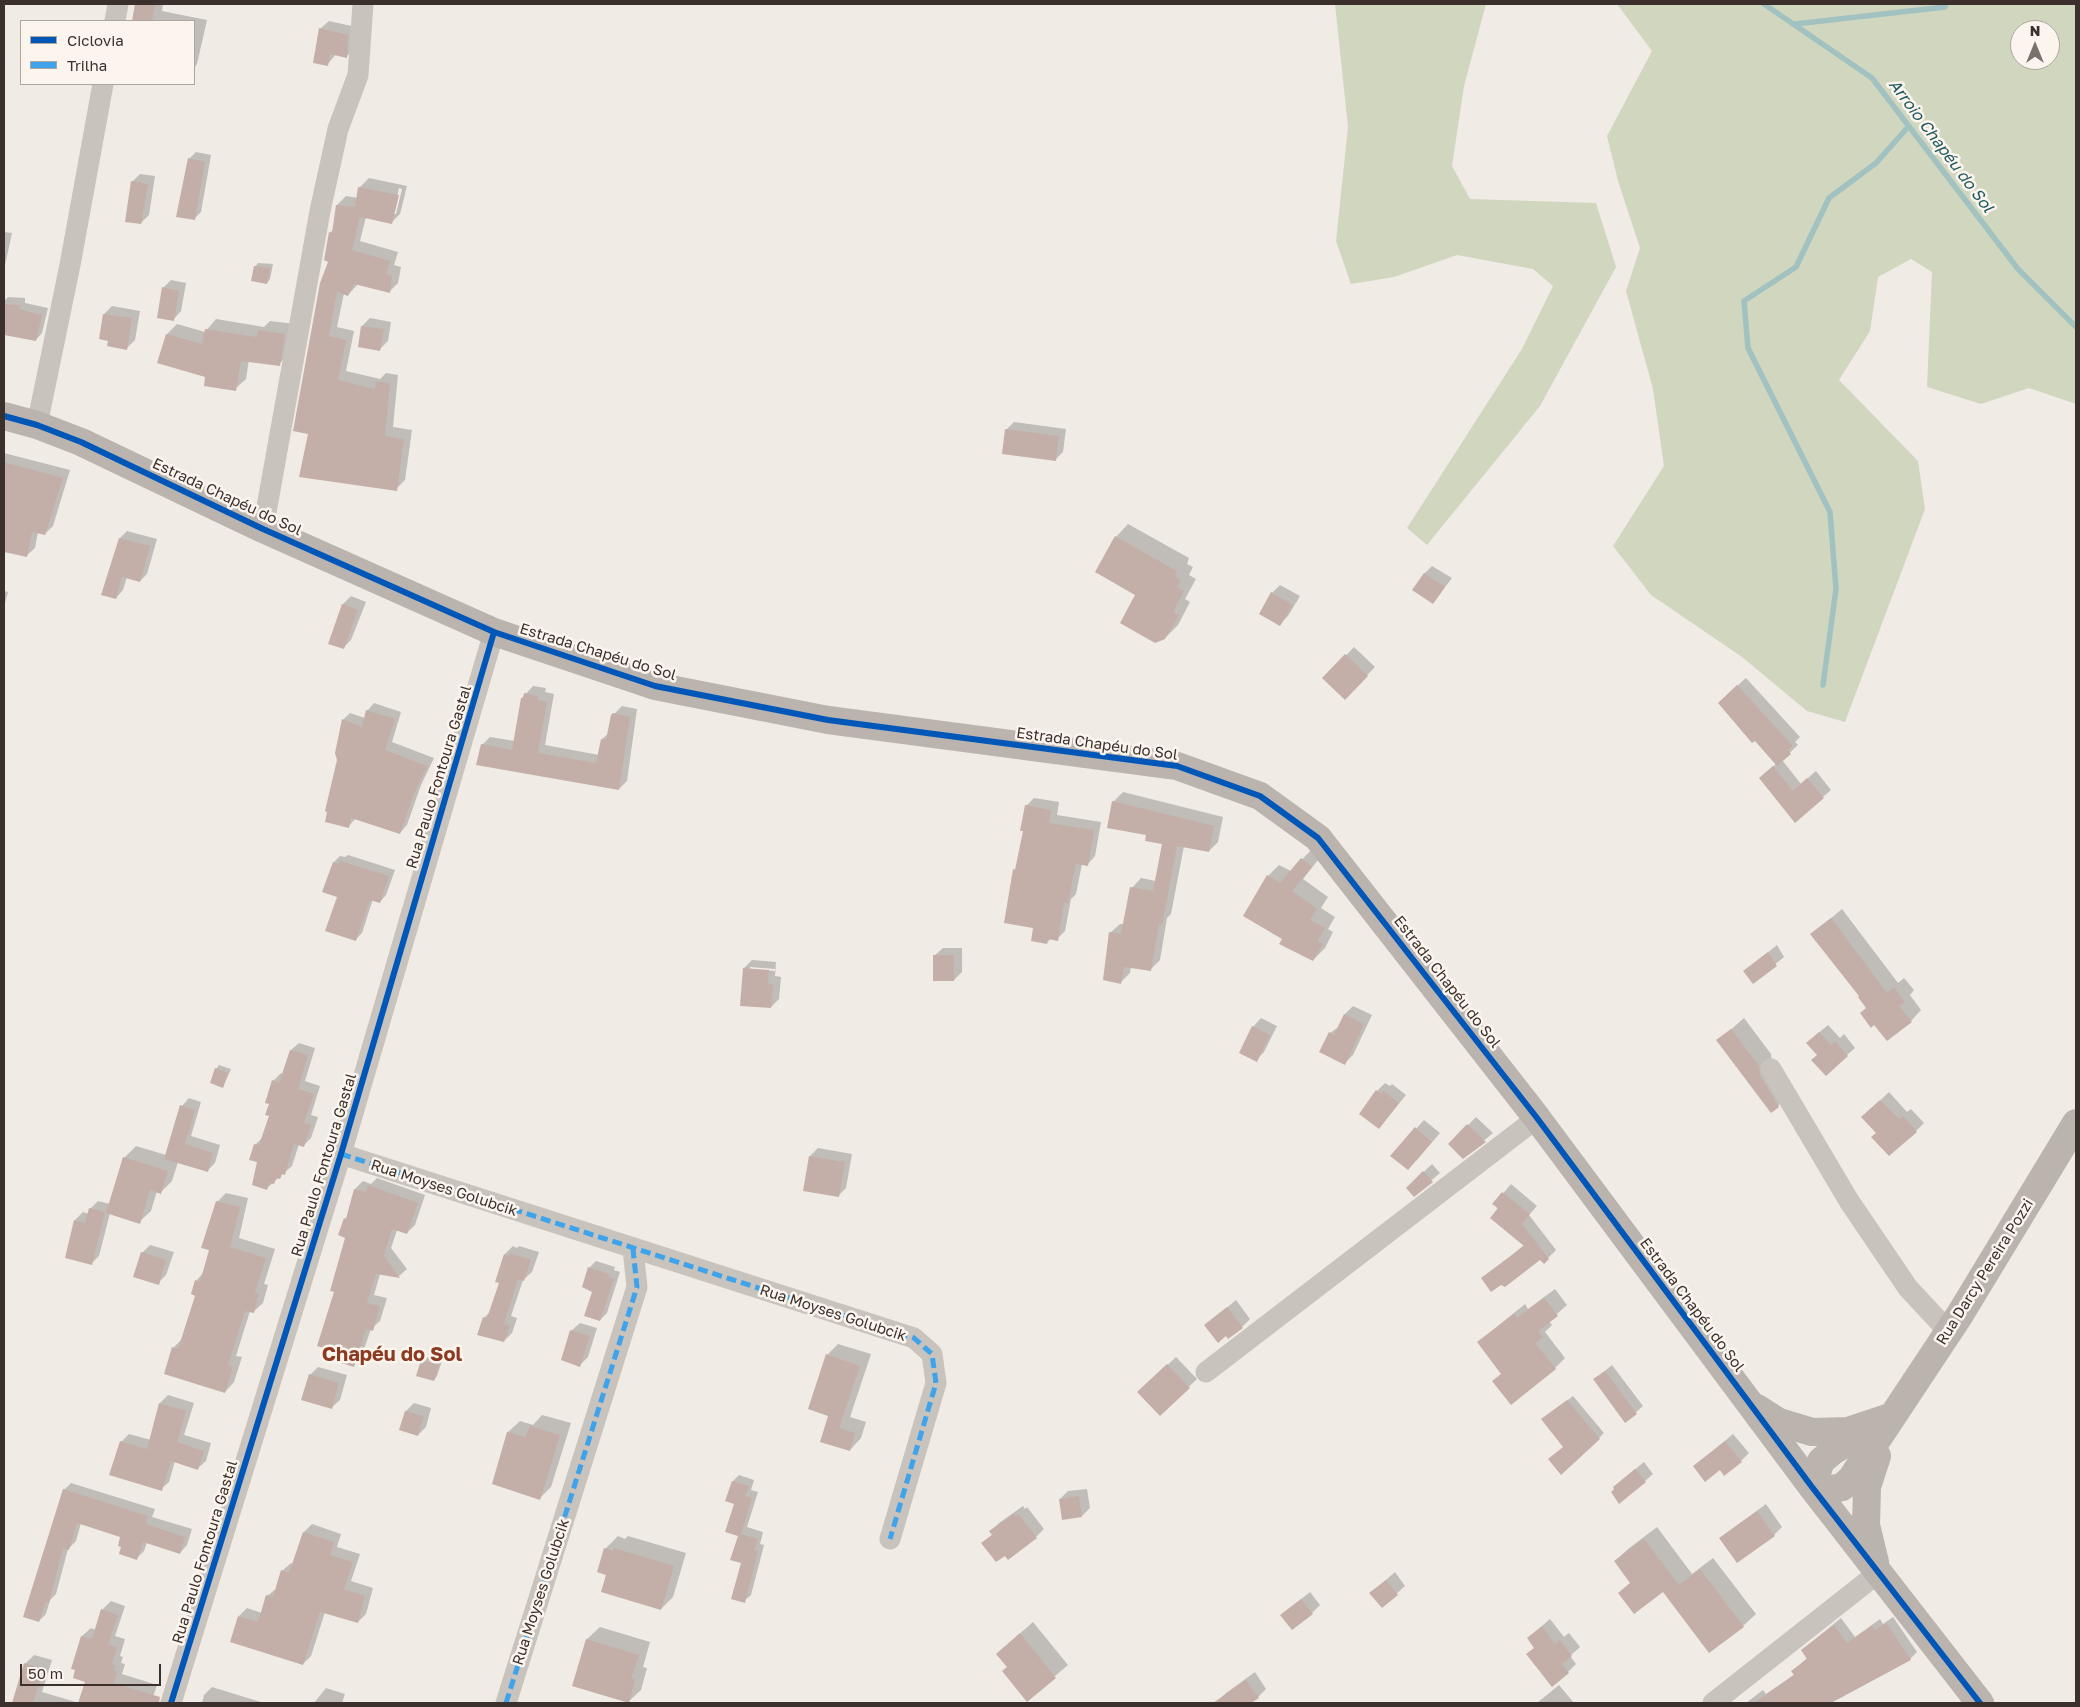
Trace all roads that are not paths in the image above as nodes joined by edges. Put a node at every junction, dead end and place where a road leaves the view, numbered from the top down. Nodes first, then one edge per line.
1 (118, 4) edge
2 (363, 4) edge
3 (115, 20) edge
4 (103, 85) edge
5 (4, 416) edge
6 (37, 425) junction
7 (263, 528) junction
8 (494, 632) junction
9 (1771, 1069) dead end
10 (1537, 1118) junction
11 (2076, 1123) edge
12 (340, 1154) junction
13 (633, 1249) junction
14 (1949, 1332) junction
15 (1206, 1372) dead end
16 (1752, 1405) junction
17 (1890, 1418) junction
18 (1812, 1487) junction
19 (890, 1539) dead end
20 (1878, 1573) junction
21 (171, 1703) edge
22 (506, 1703) edge
23 (1713, 1703) edge
24 (1980, 1703) edge

1 - 3 street
2 - 7 street
4 - 6 street
5 - 6 main road, Estrada Chapéu do Sol
6 - 7 main road, Estrada Chapéu do Sol
7 - 8 main road, Estrada Chapéu do Sol
8 - 10 main road, Estrada Chapéu do Sol
8 - 12 street, Rua Paulo Fontoura Gastal
9 - 14 street
10 - 15 street
10 - 16 main road, Estrada Chapéu do Sol
11 - 14 main road, Rua Darcy Pereira Pozzi
12 - 13 street, Rua Moyses Golubcik
12 - 21 street, Rua Paulo Fontoura Gastal
13 - 19 street, Rua Moyses Golubcik
13 - 22 street, Rua Moyses Golubcik
14 - 17 main road, Rua Darcy Pereira Pozzi
16 - 17 main road
16 - 18 main road, Estrada Chapéu do Sol
17 - 18 main road, Rua Darcy Pereira Pozzi
17 - 20 main road
18 - 20 main road, Estrada Chapéu do Sol
20 - 23 street
20 - 24 main road, Estrada Chapéu do Sol

